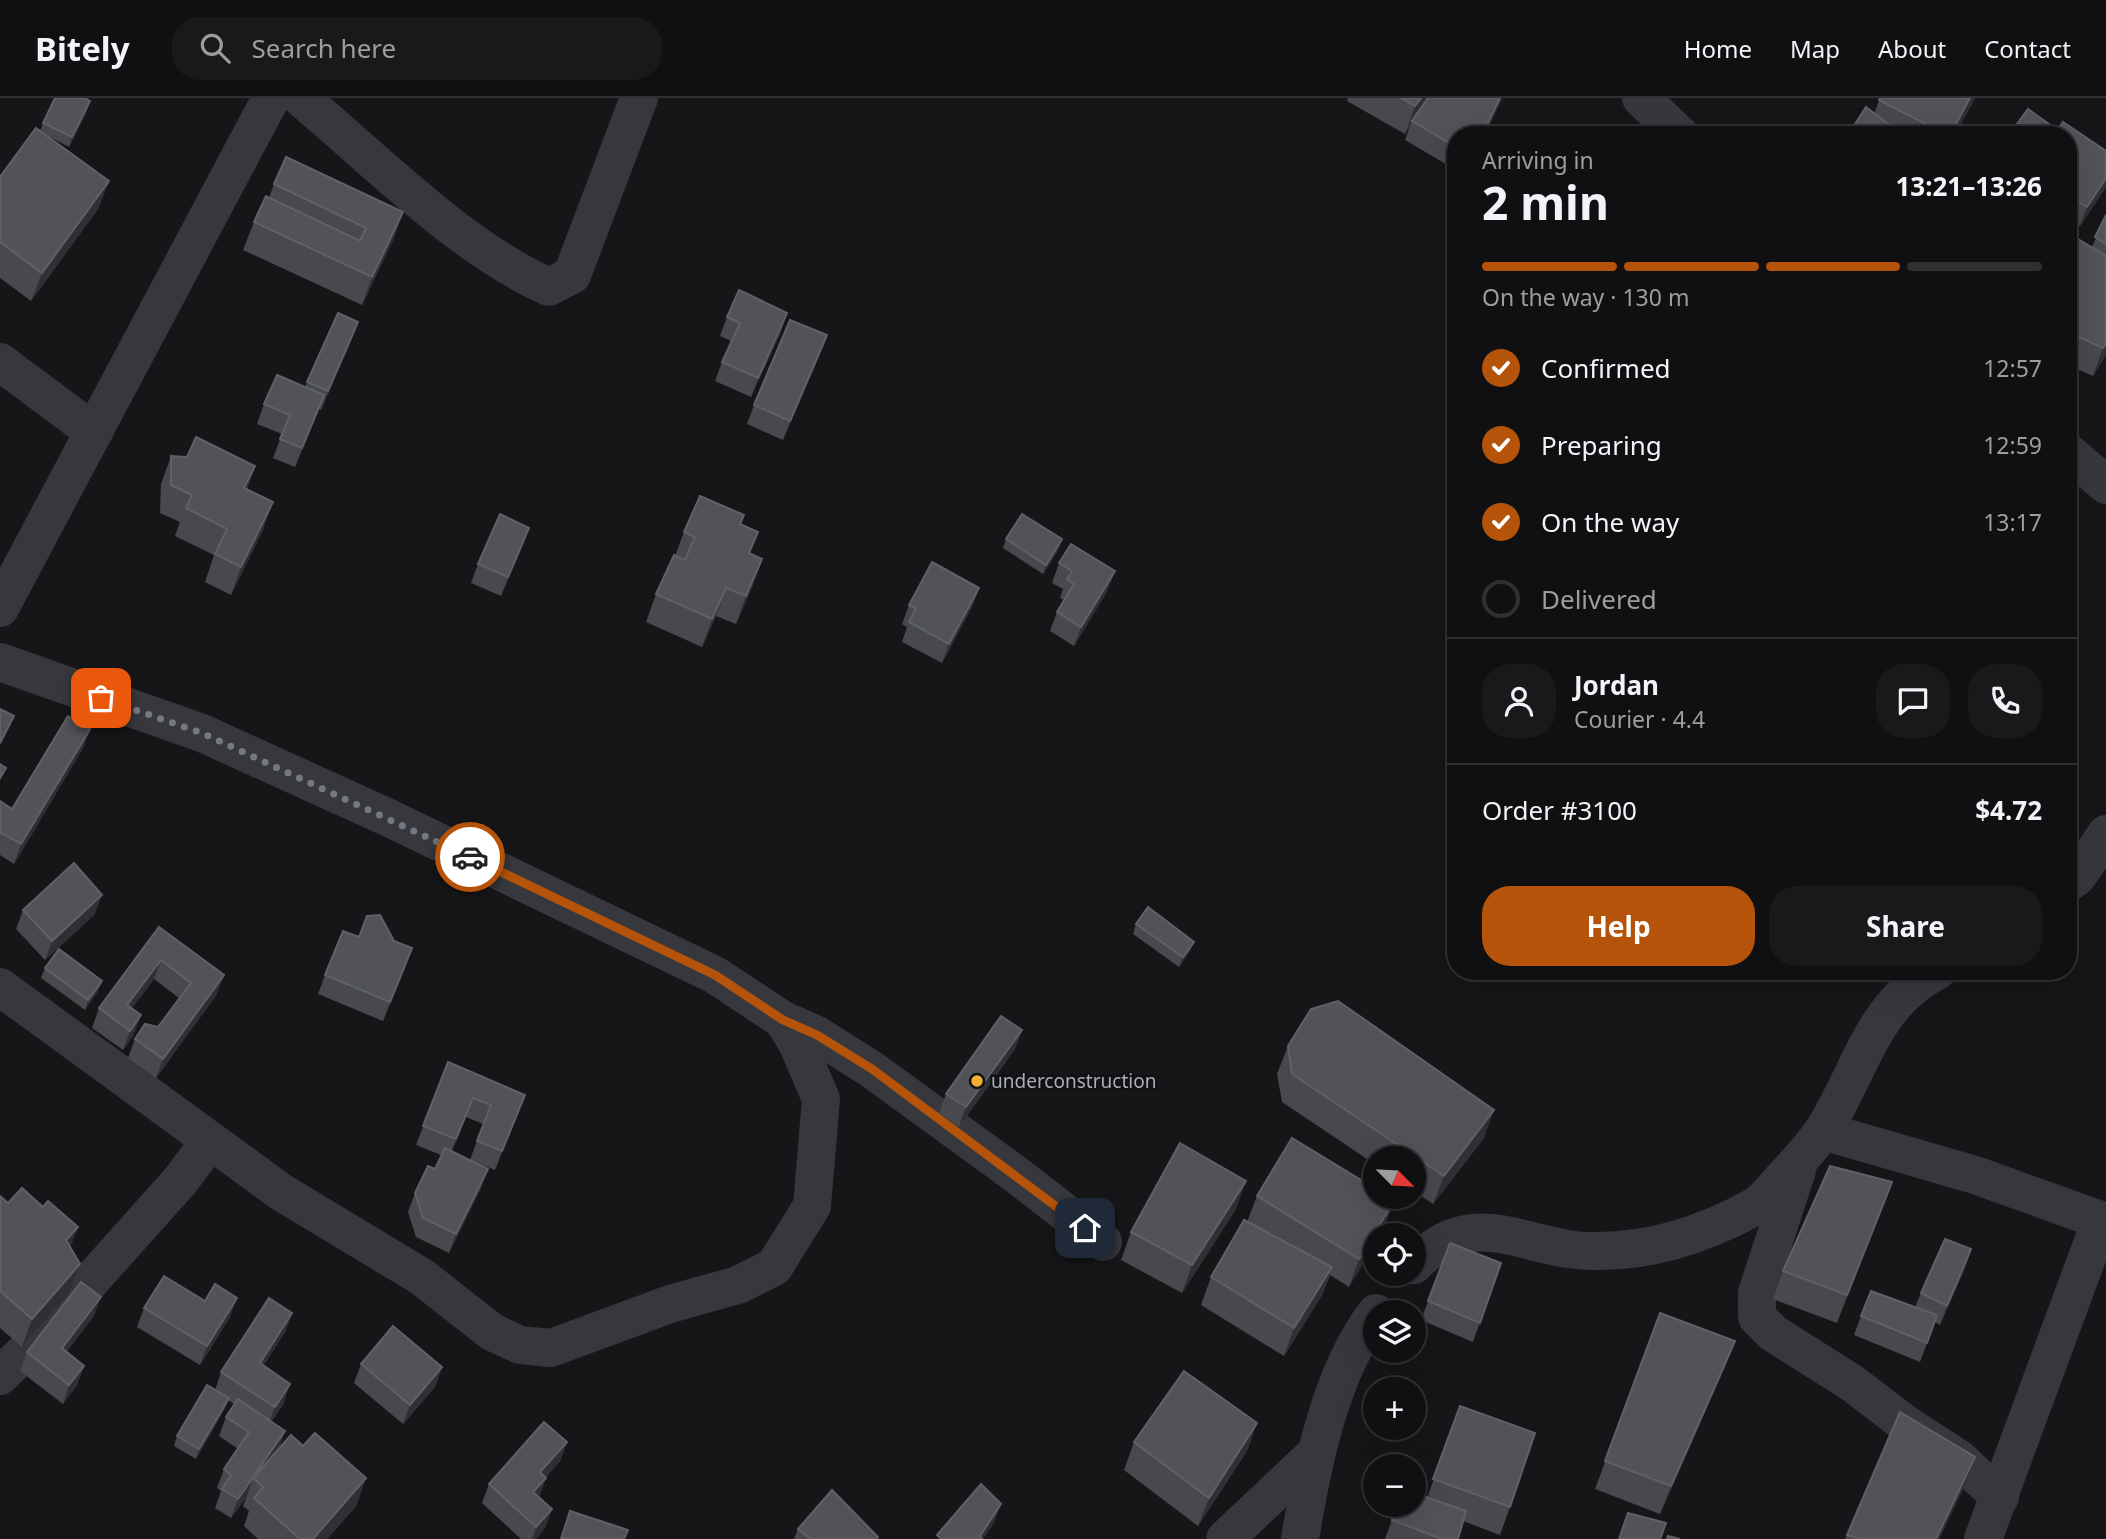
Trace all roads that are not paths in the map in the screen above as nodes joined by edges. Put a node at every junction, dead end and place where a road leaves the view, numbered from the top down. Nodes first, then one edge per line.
1 (271, 98) edge
2 (301, 98) edge
3 (639, 98) edge
4 (1641, 98) edge
5 (1671, 126) edge
6 (0, 362) edge
7 (94, 432) junction
8 (2077, 460) edge
9 (2106, 485) edge
10 (0, 608) edge
11 (0, 662) edge
12 (2106, 834) edge
13 (2077, 874) edge
14 (1920, 980) edge
15 (0, 987) edge
16 (783, 1020) junction
17 (210, 1141) junction
18 (1811, 1146) junction
19 (2104, 1221) edge
20 (1103, 1242) dead end
21 (1426, 1252) edge
22 (1397, 1286) edge
23 (1386, 1300) edge
24 (1363, 1329) edge
25 (0, 1376) edge
26 (1314, 1455) junction
27 (2000, 1497) junction
28 (1224, 1539) edge
29 (1300, 1539) edge
30 (1983, 1539) edge

1 - 7 street
2 - 3 street
4 - 5 street
6 - 7 street
7 - 10 street
8 - 9 street
11 - 16 street
12 - 13 street
14 - 18 street
15 - 17 street
16 - 17 street
16 - 20 street
17 - 25 street
18 - 19 street
18 - 21 street
18 - 27 street
19 - 27 street
22 - 23 street
24 - 26 street
26 - 28 street
26 - 29 street
27 - 30 street

